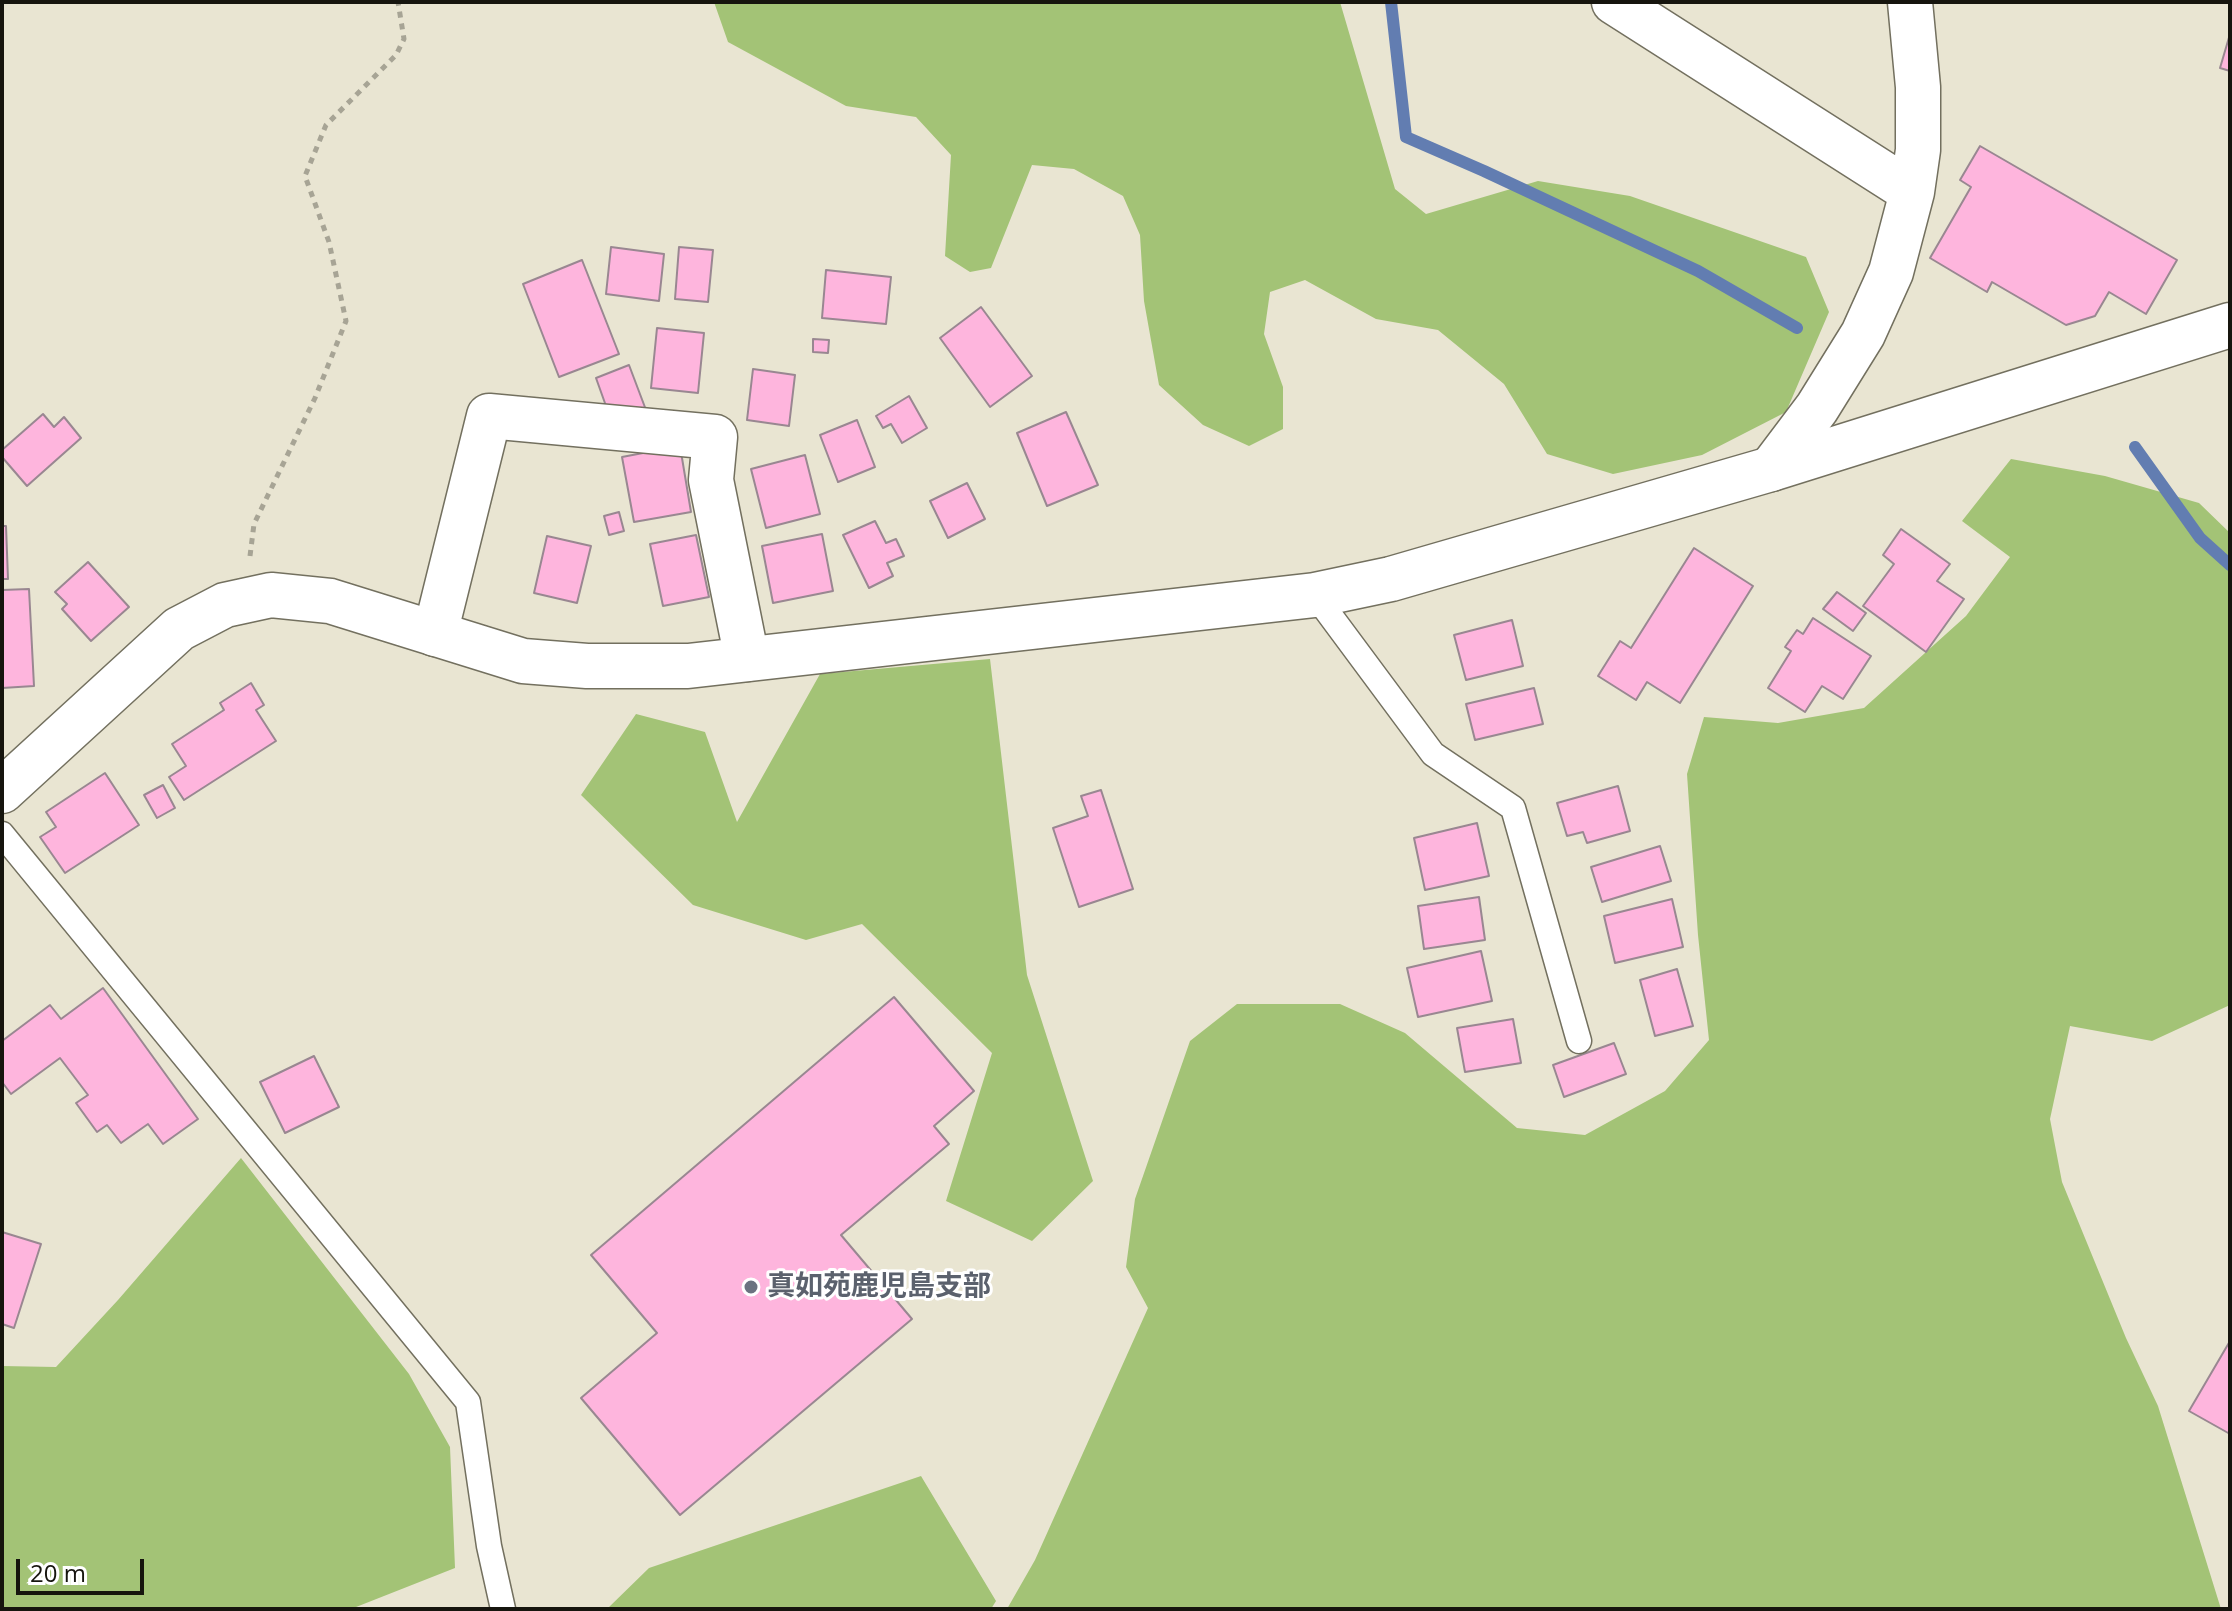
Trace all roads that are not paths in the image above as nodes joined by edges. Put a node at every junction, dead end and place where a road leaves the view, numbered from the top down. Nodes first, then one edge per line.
1 (1614, 2) edge
2 (1910, 2) edge
3 (1912, 192) junction
4 (2230, 325) edge
5 (1771, 469) junction
6 (1315, 595) junction
7 (435, 634) junction
8 (747, 659) junction
9 (2, 791) edge
10 (2, 834) edge
11 (1579, 1041) dead end
12 (503, 1609) edge

1 - 3 street
2 - 3 street
3 - 5 street
4 - 5 street
5 - 6 street
6 - 8 street
6 - 11 lane
7 - 8 street
7 - 8 street
7 - 9 street
10 - 12 lane

